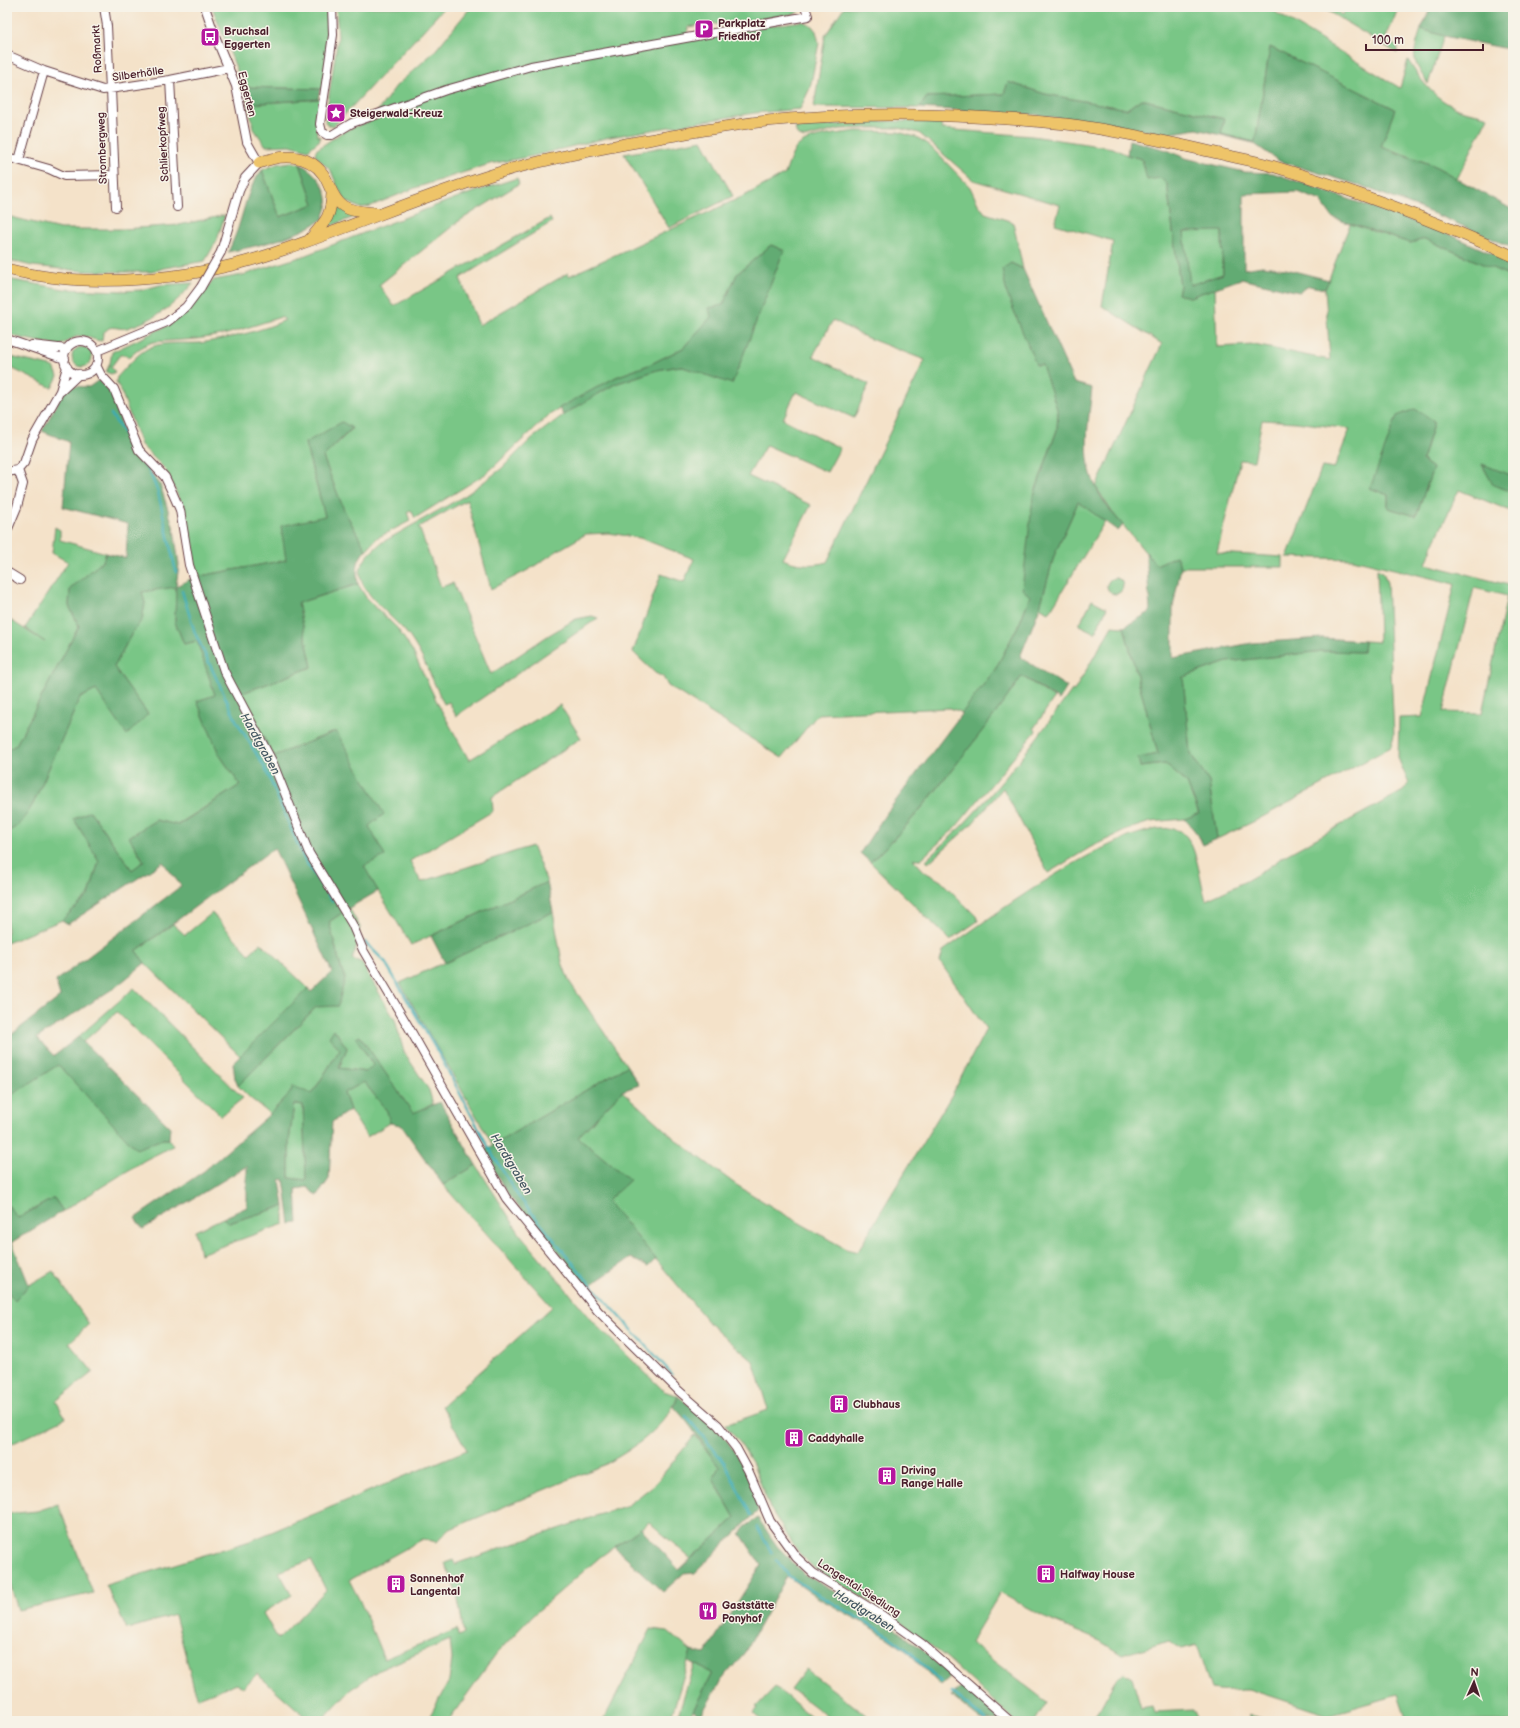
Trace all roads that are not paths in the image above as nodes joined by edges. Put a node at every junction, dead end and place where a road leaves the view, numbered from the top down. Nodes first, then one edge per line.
1 (104, 7) edge
2 (205, 7) edge
3 (332, 7) edge
4 (805, 7) edge
5 (7, 55) edge
6 (229, 68) junction
7 (44, 72) junction
8 (170, 80) junction
9 (111, 89) junction
10 (7, 157) edge
11 (19, 160) junction
12 (258, 163) junction
13 (114, 175) junction
14 (332, 193) junction
15 (116, 207) dead end
16 (177, 207) dead end
17 (379, 214) junction
18 (309, 240) junction
19 (1513, 256) edge
20 (7, 268) edge
21 (20, 272) junction
22 (7, 273) edge
23 (7, 339) edge
24 (21, 344) junction
25 (67, 349) junction
26 (97, 351) junction
27 (66, 363) junction
28 (96, 365) junction
29 (89, 372) junction
30 (78, 374) junction
31 (101, 375) junction
32 (60, 392) junction
33 (18, 470) junction
34 (7, 472) edge
35 (7, 531) edge
36 (7, 572) edge
37 (20, 580) dead end
38 (1010, 1721) edge

1 - 9 street, Roßmarkt
2 - 6 street, Eggerten
3 - 4 street
5 - 7 street, Silberhölle
6 - 8 street, Silberhölle
6 - 12 street, Eggerten
7 - 9 street, Silberhölle
7 - 11 street
8 - 9 street, Silberhölle
8 - 16 street, Schlierkopfweg
9 - 13 street, Strombergweg
10 - 11 street
11 - 13 street
12 - 14 main road
12 - 26 street, bridge
13 - 15 street, Strombergweg
14 - 17 main road
14 - 18 main road
17 - 18 main road
17 - 19 main road
18 - 21 main road
20 - 21 main road
21 - 22 main road
23 - 24 street
24 - 25 street
24 - 27 street
25 - 26 street
25 - 27 street
26 - 28 street
27 - 30 street
27 - 32 street
28 - 29 street
28 - 31 street, Langental-Siedlung
29 - 30 street
29 - 31 street
30 - 32 street
31 - 38 street, Langental-Siedlung
32 - 33 street
33 - 34 street
33 - 35 street
36 - 37 street

